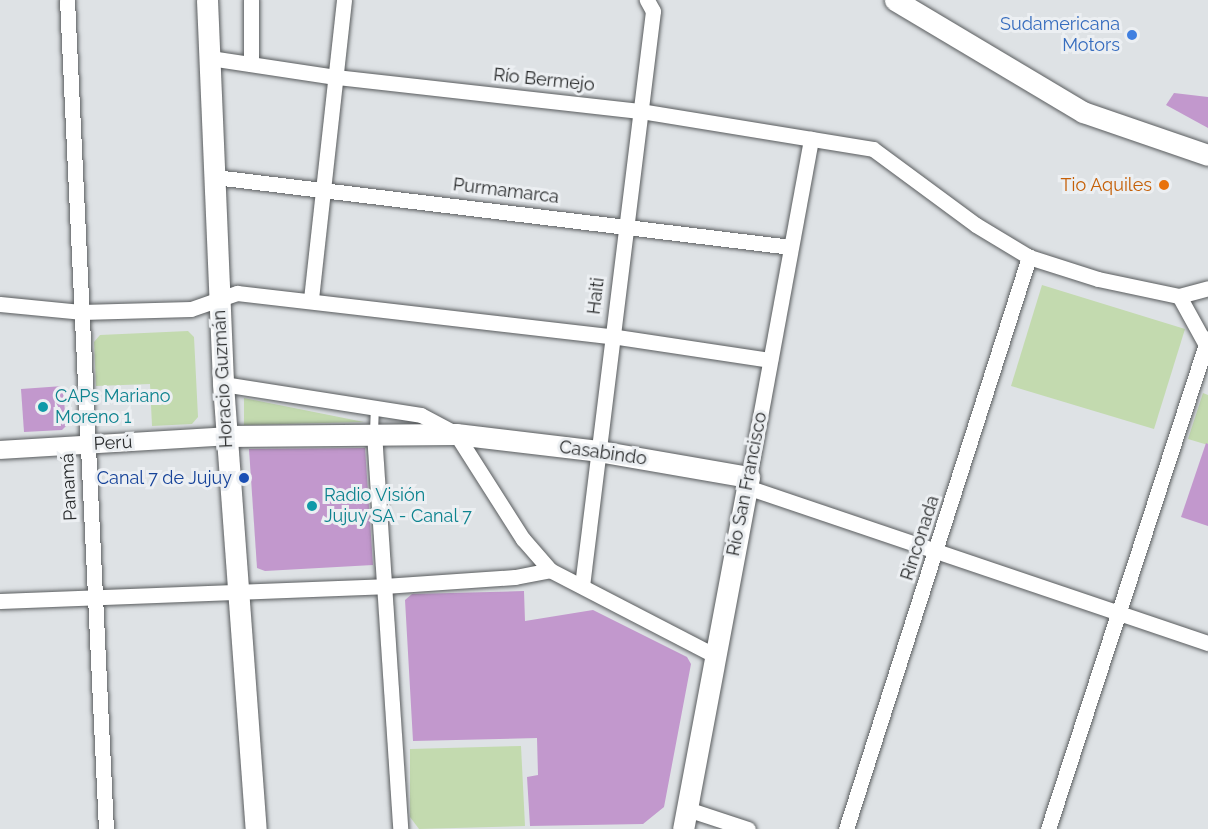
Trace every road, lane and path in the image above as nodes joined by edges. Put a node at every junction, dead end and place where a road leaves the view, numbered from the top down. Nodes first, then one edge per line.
1 (67, 0) edge
2 (207, 0) edge
3 (251, 0) edge
4 (344, 0) edge
5 (907, 4) edge
6 (650, 5) edge
7 (210, 58) junction
8 (251, 64) junction
9 (336, 77) junction
10 (641, 111) junction
11 (811, 139) junction
12 (1208, 155) edge
13 (215, 177) junction
14 (322, 189) junction
15 (624, 225) junction
16 (791, 247) junction
17 (1029, 257) junction
18 (1208, 288) edge
19 (1179, 296) junction
20 (218, 297) junction
21 (311, 299) junction
22 (0, 304) edge
23 (81, 312) junction
24 (611, 336) junction
25 (1207, 342) edge
26 (770, 360) junction
27 (223, 384) junction
28 (375, 408) junction
29 (374, 433) junction
30 (456, 434) junction
31 (226, 436) junction
32 (86, 445) junction
33 (0, 450) edge
34 (598, 451) junction
35 (748, 482) junction
36 (936, 554) junction
37 (550, 570) junction
38 (384, 586) junction
39 (582, 586) junction
40 (240, 592) junction
41 (94, 597) junction
42 (0, 601) edge
43 (1116, 612) junction
44 (1208, 643) edge
45 (714, 655) junction
46 (685, 819) edge
47 (106, 829) edge
48 (256, 829) edge
49 (400, 829) edge
50 (748, 829) edge
51 (846, 829) edge
52 (1048, 829) edge

1 - 23 street, Panamá
2 - 7 main road, Horacio Guzmán
3 - 8 street
4 - 9 street
5 - 12 main road
6 - 10 street, Haiti
7 - 8 street, Río Bermejo
7 - 13 main road, Horacio Guzmán
8 - 9 street, Río Bermejo
9 - 10 street, Río Bermejo
9 - 14 street
10 - 11 street, Río Bermejo
10 - 15 street, Haiti
11 - 16 street, Río San Francisco
11 - 17 street, Río Bermejo
13 - 14 street, Purmamarca
13 - 20 main road, Horacio Guzmán
14 - 15 street, Purmamarca
14 - 21 street
15 - 16 street, Purmamarca
15 - 24 street, Haiti
16 - 26 street, Río San Francisco
17 - 19 street
17 - 36 street, Rinconada
18 - 19 street
19 - 25 street
20 - 21 street
20 - 23 street
20 - 27 main road, Horacio Guzmán
21 - 24 street
22 - 23 street
23 - 32 street, Panamá
24 - 26 street
24 - 34 street, Haiti
25 - 43 street
26 - 35 street, Río San Francisco
27 - 28 street, Casabindo
27 - 31 main road, Horacio Guzmán
28 - 29 lane
28 - 30 street, Casabindo
29 - 30 main road, Casabindo
29 - 31 main road, Casabindo
29 - 38 street
30 - 34 main road, Casabindo
30 - 37 street
31 - 32 street, Perú
31 - 40 main road, Horacio Guzmán
32 - 33 street, Perú
32 - 41 street, Panamá
34 - 35 main road, Casabindo
34 - 39 street, Haiti
35 - 36 street
35 - 45 main road, Río San Francisco
36 - 43 street
36 - 51 street, Rinconada
37 - 38 street
37 - 39 street
38 - 40 street
38 - 49 street
39 - 45 street
40 - 41 street
40 - 48 main road, Horacio Guzmán
41 - 42 street
41 - 47 street, Panamá
43 - 44 street
43 - 52 street
45 - 46 main road, Río San Francisco
46 - 50 street

